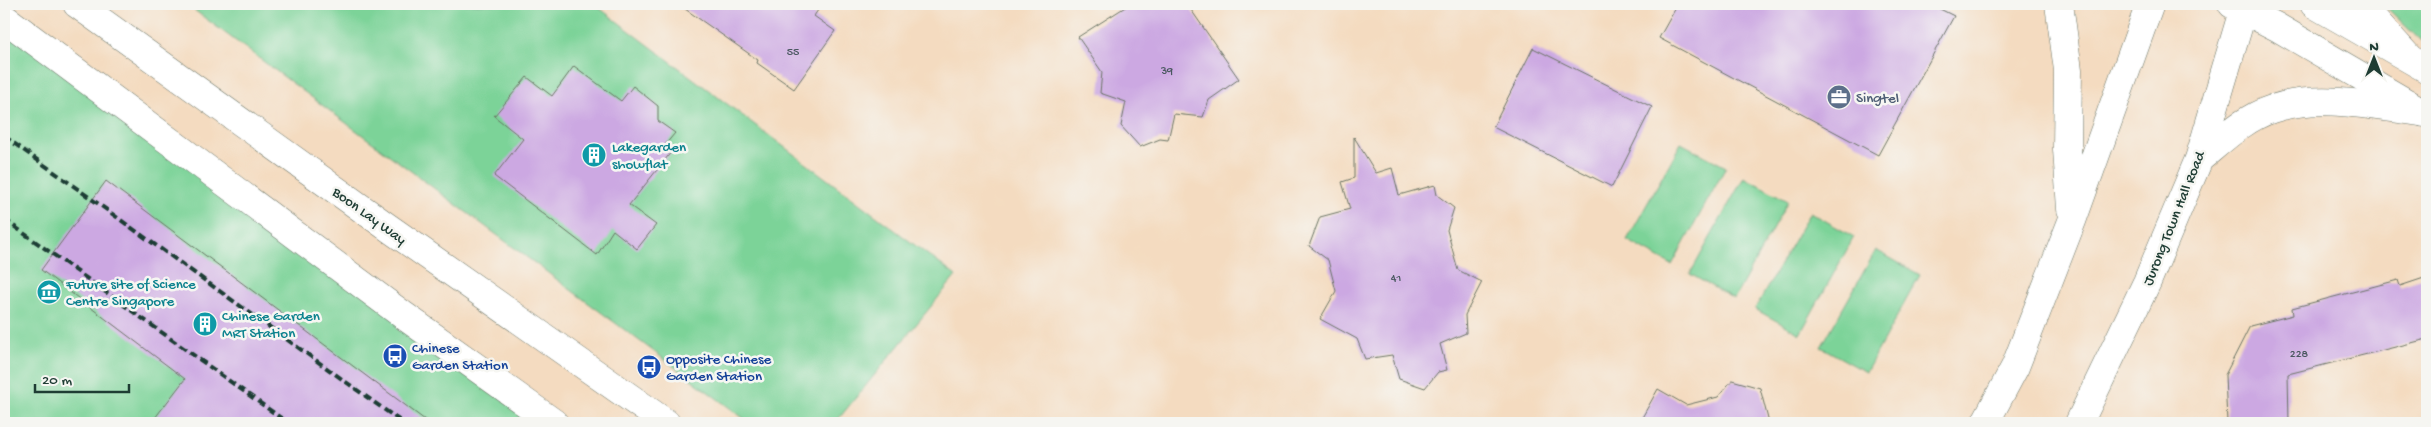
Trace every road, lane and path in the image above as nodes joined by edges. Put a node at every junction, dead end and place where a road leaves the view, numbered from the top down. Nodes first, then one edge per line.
1 (77, 4) edge
2 (2059, 4) edge
3 (2150, 4) edge
4 (2314, 4) edge
5 (2360, 4) edge
6 (2240, 6) edge
7 (4, 18) edge
8 (2417, 63) edge
9 (2424, 113) edge
10 (2198, 159) junction
11 (2072, 221) junction
12 (554, 423) edge
13 (666, 423) edge
14 (1985, 423) edge
15 (2079, 423) edge

1 - 13 main road, Boon Lay Way
2 - 11 main road
3 - 11 main road
4 - 8 main road
5 - 8 main road
6 - 9 main road
6 - 10 main road, Jurong Town Hall Road
7 - 12 main road
9 - 10 main road
10 - 15 main road, Jurong Town Hall Road
11 - 14 main road

